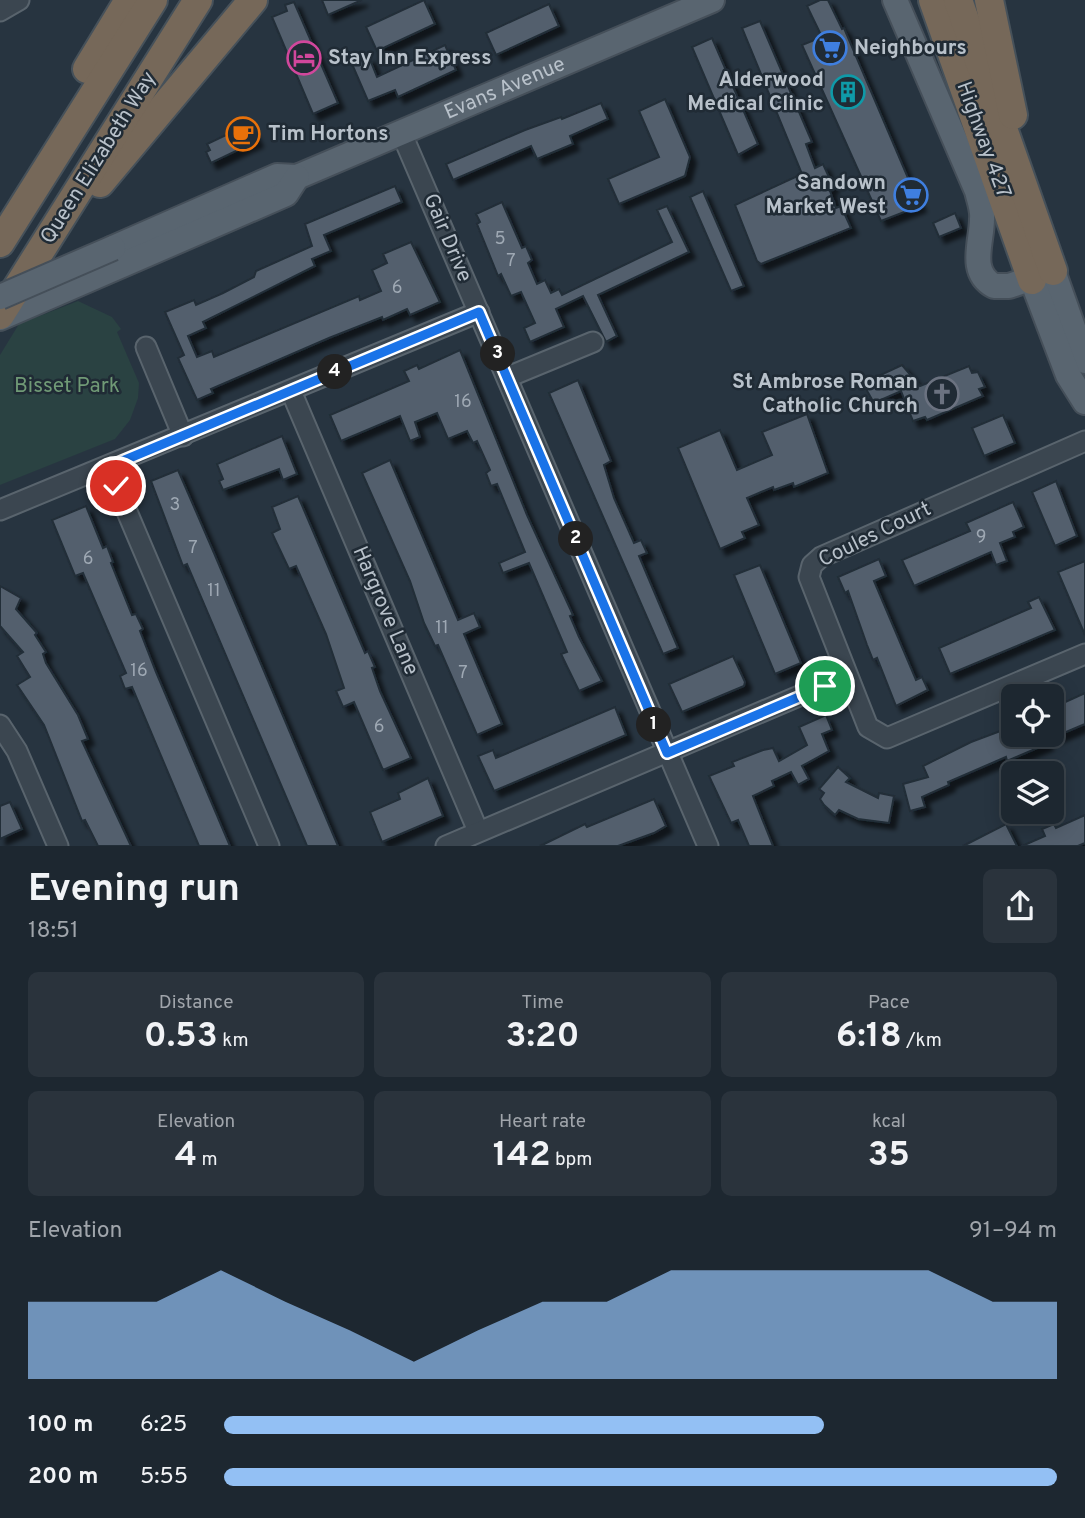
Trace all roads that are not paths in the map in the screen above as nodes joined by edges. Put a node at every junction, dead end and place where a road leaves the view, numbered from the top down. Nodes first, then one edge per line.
1 (19, 0) edge
2 (129, 0) edge
3 (153, 0) edge
4 (198, 0) edge
5 (253, 0) edge
6 (712, 0) edge
7 (895, 0) edge
8 (933, 0) edge
9 (958, 0) edge
10 (989, 0) edge
11 (0, 11) edge
12 (401, 131) junction
13 (297, 177) junction
14 (1021, 184) junction
15 (0, 212) edge
16 (0, 243) edge
17 (39, 254) junction
18 (1037, 269) junction
19 (0, 297) edge
20 (479, 312) junction
21 (0, 317) edge
22 (593, 342) dead end
23 (146, 347) dead end
24 (1085, 361) edge
25 (508, 377) junction
26 (291, 391) junction
27 (1085, 402) edge
28 (183, 436) junction
29 (1085, 441) edge
30 (108, 467) junction
31 (0, 510) edge
32 (1085, 654) edge
33 (846, 676) junction
34 (0, 725) edge
35 (667, 753) junction
36 (478, 831) junction
37 (58, 846) edge
38 (269, 846) edge
39 (446, 846) edge
40 (708, 846) edge

1 - 11 street
2 - 15 highway
3 - 16 highway, Queen Elizabeth Way
4 - 17 highway, Queen Elizabeth Way
5 - 17 highway
6 - 12 main road, Evans Avenue
7 - 18 main road
8 - 18 highway, Highway 427
9 - 14 highway, Highway 427
10 - 14 highway
12 - 13 main road, Evans Avenue
12 - 20 street, Gair Drive
13 - 19 main road, Evans Avenue, bridge
13 - 21 main road, Evans Avenue
14 - 18 highway, Highway 427
17 - 21 highway, Queen Elizabeth Way
18 - 24 main road
18 - 27 main road
20 - 25 street, Gair Drive
20 - 26 street
22 - 25 street
23 - 28 street
25 - 35 street, Gair Drive
26 - 28 street
26 - 36 street, Hargrove Lane
28 - 30 street
29 - 33 street, Coules Court
30 - 31 street
30 - 38 street
32 - 33 street, Coules Court
33 - 35 street
34 - 37 street
35 - 36 street
35 - 40 street, Gair Drive
36 - 39 street

